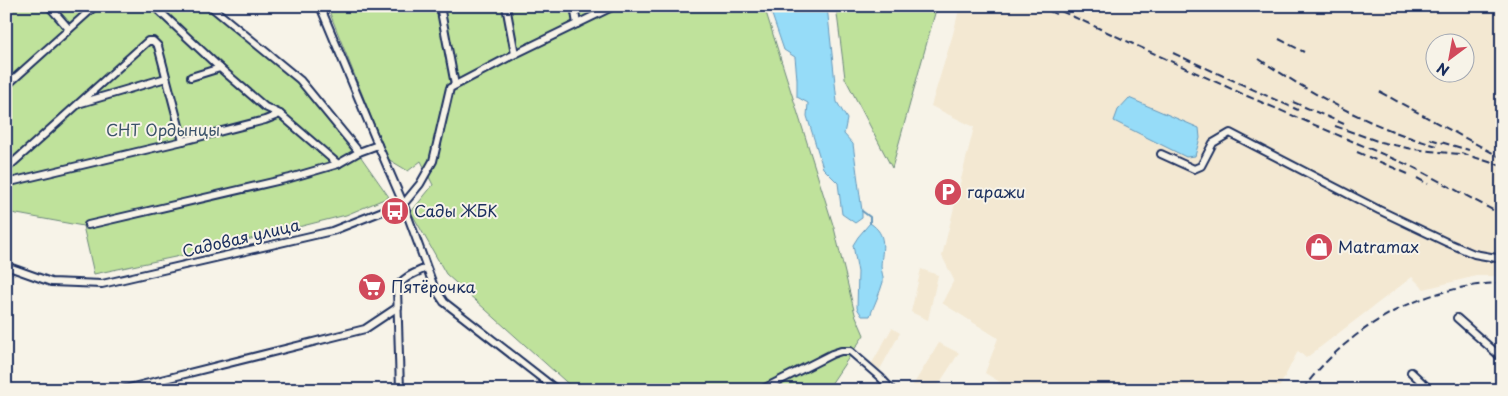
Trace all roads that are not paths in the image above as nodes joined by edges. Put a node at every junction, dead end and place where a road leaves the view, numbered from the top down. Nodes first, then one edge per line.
1 (49, 6) edge
2 (94, 6) edge
3 (154, 6) edge
4 (210, 6) edge
5 (320, 6) edge
6 (440, 6) edge
7 (506, 6) edge
8 (574, 6) edge
9 (614, 6) edge
10 (577, 24) junction
11 (69, 29) junction
12 (515, 54) junction
13 (220, 68) junction
14 (191, 77) dead end
15 (166, 78) junction
16 (455, 85) junction
17 (6, 86) edge
18 (78, 104) junction
19 (280, 114) junction
20 (183, 141) junction
21 (378, 145) junction
22 (359, 152) junction
23 (1161, 154) dead end
24 (338, 164) junction
25 (6, 169) edge
26 (6, 183) edge
27 (403, 203) junction
28 (88, 225) dead end
29 (1502, 259) edge
30 (6, 266) edge
31 (426, 268) junction
32 (398, 307) junction
33 (1457, 318) dead end
34 (1502, 358) edge
35 (1411, 372) dead end
36 (121, 390) edge
37 (400, 390) edge
38 (557, 390) edge
39 (761, 390) edge
40 (892, 390) edge
41 (1430, 390) edge

1 - 11 street
2 - 11 street
3 - 13 street
4 - 22 street
5 - 21 street
6 - 16 street
7 - 12 street
8 - 10 street
9 - 10 street
10 - 12 street
11 - 17 street
12 - 16 street
13 - 14 street
13 - 19 street
15 - 18 street
15 - 18 street
15 - 20 street
16 - 27 street
18 - 25 street
19 - 20 street
19 - 24 street
20 - 26 street
21 - 22 street
21 - 27 street
22 - 24 street
23 - 29 street
24 - 28 street
27 - 30 street, Садовая улица
27 - 31 street
31 - 32 street
31 - 38 street
32 - 36 street
32 - 37 street
33 - 34 street
35 - 41 street
39 - 40 street

